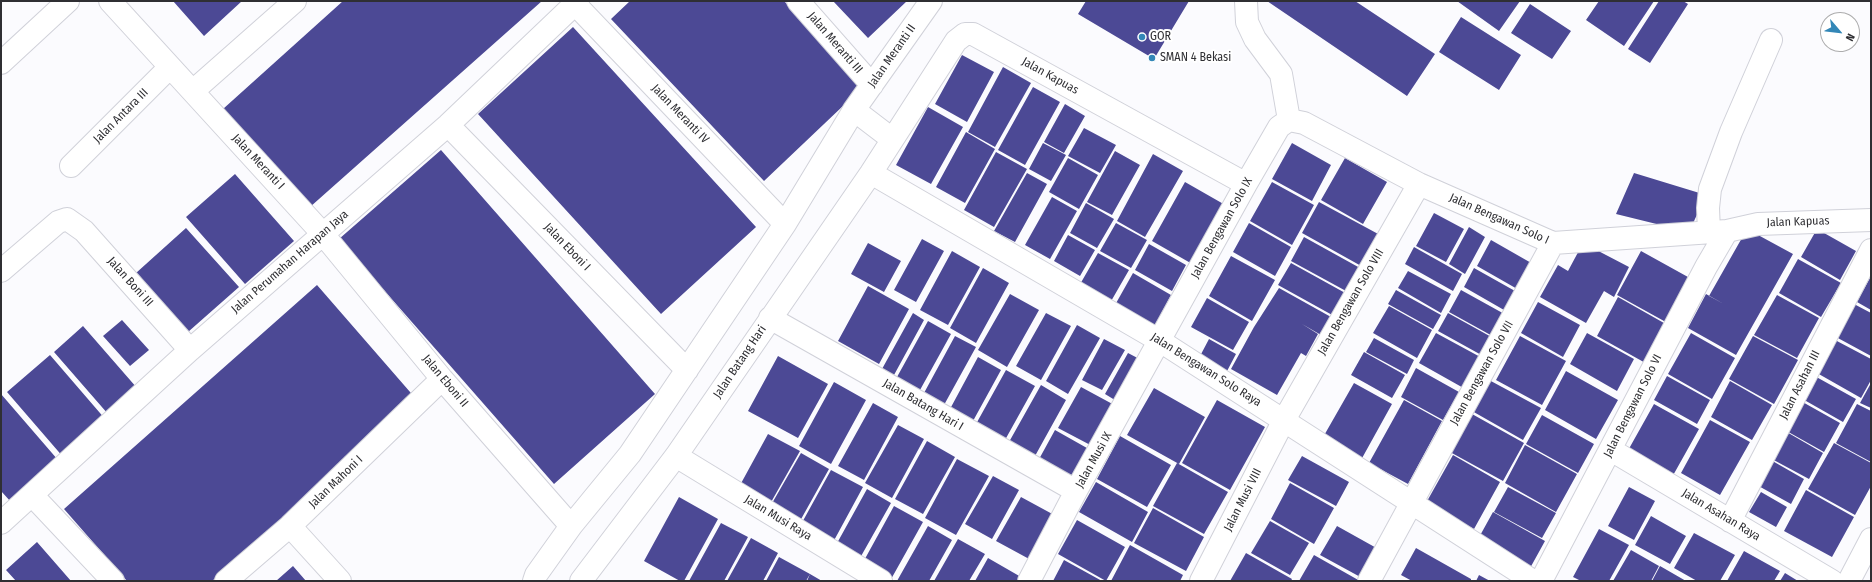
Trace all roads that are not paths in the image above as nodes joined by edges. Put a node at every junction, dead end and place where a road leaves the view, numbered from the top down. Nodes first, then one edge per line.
1 (68, 1) edge
2 (110, 1) edge
3 (295, 1) edge
4 (798, 1) edge
5 (931, 1) edge
6 (1246, 1) edge
7 (576, 2) edge
8 (1770, 40) dead end
9 (1, 63) edge
10 (170, 67) junction
11 (872, 85) junction
12 (193, 92) junction
13 (859, 114) junction
14 (1289, 120) junction
15 (448, 125) junction
16 (888, 137) junction
17 (71, 166) dead end
18 (871, 173) junction
19 (1246, 184) junction
20 (1419, 184) junction
21 (1871, 220) edge
22 (785, 224) junction
23 (1718, 232) junction
24 (322, 233) junction
25 (1553, 244) junction
26 (1871, 250) edge
27 (1, 271) edge
28 (770, 318) junction
29 (1160, 340) junction
30 (190, 350) junction
31 (687, 370) junction
32 (442, 379) junction
33 (1284, 420) junction
34 (1611, 450) junction
35 (676, 456) junction
36 (1076, 491) junction
37 (32, 495) junction
38 (1412, 503) junction
39 (1730, 521) junction
40 (1, 523) edge
41 (290, 526) junction
42 (572, 526) junction
43 (1871, 539) edge
44 (113, 581) edge
45 (226, 581) edge
46 (340, 581) edge
47 (534, 581) edge
48 (581, 581) edge
49 (880, 581) edge
50 (1029, 581) edge
51 (1201, 581) edge
52 (1369, 581) edge
53 (1533, 581) edge
54 (1542, 581) edge
55 (1832, 581) edge
56 (1849, 581) edge

1 - 9 street
2 - 10 street, Jalan Meranti I
3 - 12 street
4 - 11 street, Jalan Meranti III
5 - 11 street, Jalan Meranti II
6 - 14 street
7 - 15 street, Jalan Perumahan Harapan Jaya
7 - 22 street, Jalan Meranti IV
8 - 23 street
10 - 12 street, Jalan Meranti I
10 - 17 street, Jalan Antara III
11 - 13 street, Jalan Meranti II
12 - 24 street, Jalan Meranti I
13 - 16 street
13 - 22 street
14 - 19 street, Jalan Bengawan Solo IX
14 - 20 street, Jalan Bengawan Solo I
15 - 24 street, Jalan Perumahan Harapan Jaya
15 - 31 street, Jalan Eboni I
16 - 18 street, Jalan Batang Hari
16 - 19 street, Jalan Kapuas
18 - 28 street, Jalan Batang Hari
18 - 29 street, Jalan Bengawan Solo Raya
19 - 29 street, Jalan Bengawan Solo IX
20 - 25 street, Jalan Bengawan Solo I
20 - 33 street, Jalan Bengawan Solo VIII
21 - 23 street, Jalan Kapuas
22 - 31 street
23 - 25 street, Jalan Bengawan Solo I
23 - 34 street, Jalan Bengawan Solo VI
24 - 30 street, Jalan Perumahan Harapan Jaya
24 - 32 street, Jalan Eboni II
25 - 38 street, Jalan Bengawan Solo VII
26 - 39 street, Jalan Asahan III
27 - 30 street, Jalan Boni III
28 - 35 street, Jalan Batang Hari
28 - 36 street, Jalan Batang Hari I
29 - 33 street, Jalan Bengawan Solo Raya
29 - 36 street, Jalan Musi IX
30 - 37 street, Jalan Perumahan Harapan Jaya
31 - 42 street
32 - 41 street, Jalan Mahoni I
32 - 42 street, Jalan Eboni II
33 - 38 street, Jalan Bengawan Solo Raya
33 - 51 street, Jalan Musi VIII
34 - 39 street, Jalan Asahan Raya
34 - 54 street, Jalan Bengawan Solo VI
35 - 48 street, Jalan Batang Hari
35 - 49 street, Jalan Musi Raya
36 - 50 street, Jalan Musi IX
37 - 40 street, Jalan Perumahan Harapan Jaya
37 - 44 street
38 - 52 street, Jalan Bengawan Solo VII
38 - 53 street, Jalan Bengawan Solo Raya
39 - 55 street, Jalan Asahan Raya
41 - 45 street, Jalan Mahoni I
41 - 46 street
42 - 47 street
43 - 56 street

